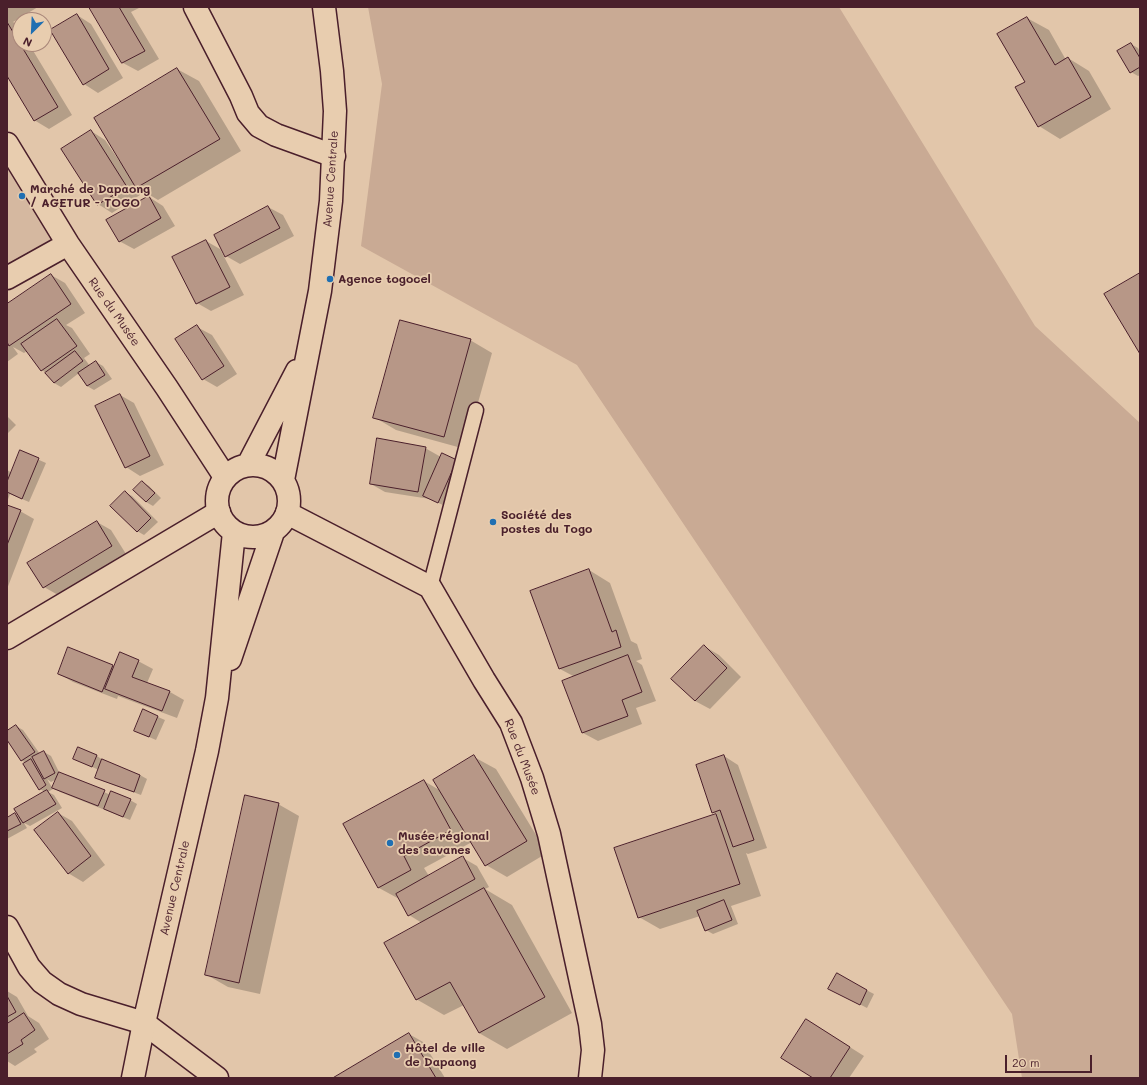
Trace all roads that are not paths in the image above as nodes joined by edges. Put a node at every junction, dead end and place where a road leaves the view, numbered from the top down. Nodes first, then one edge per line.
1 (195, 7) edge
2 (324, 7) edge
3 (7, 144) edge
4 (334, 156) junction
5 (68, 244) junction
6 (7, 278) edge
7 (307, 350) junction
8 (476, 410) dead end
9 (248, 465) junction
10 (225, 477) junction
11 (283, 480) junction
12 (218, 512) junction
13 (287, 513) junction
14 (234, 532) junction
15 (273, 532) junction
16 (430, 587) junction
17 (7, 638) edge
18 (217, 698) junction
19 (7, 927) edge
20 (144, 1023) junction
21 (133, 1078) edge
22 (217, 1078) edge
23 (590, 1078) edge

1 - 4 street
2 - 4 street, Avenue Centrale
3 - 5 street, Rue du Musée
4 - 7 street, Avenue Centrale
5 - 6 street
5 - 10 street, Rue du Musée
7 - 9 street, Avenue Centrale
7 - 11 street, Avenue Centrale
8 - 16 lane
9 - 10 street
9 - 11 street
10 - 12 street
11 - 13 street
12 - 14 street
12 - 17 street
13 - 15 street
13 - 16 street
14 - 15 street
14 - 18 street, Avenue Centrale
15 - 18 street, Avenue Centrale
16 - 23 street, Rue du Musée
18 - 20 street, Avenue Centrale
19 - 20 street
20 - 21 street, Avenue Centrale
20 - 22 street

